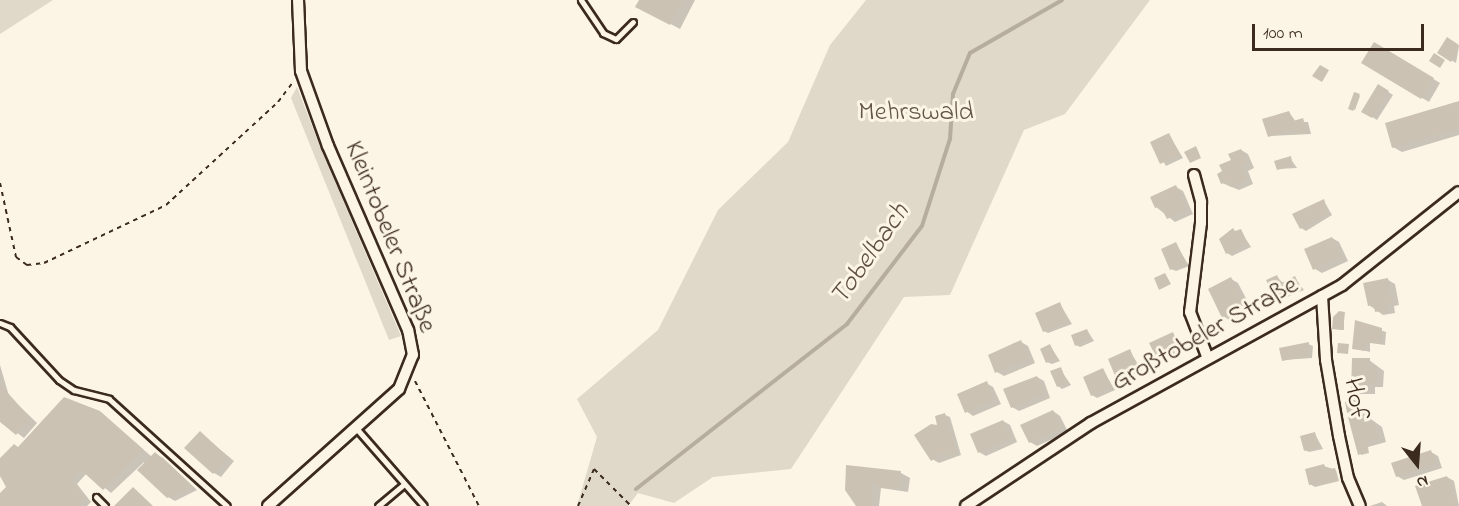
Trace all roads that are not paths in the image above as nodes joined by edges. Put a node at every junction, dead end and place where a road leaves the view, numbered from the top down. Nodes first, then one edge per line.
1 (298, 0) edge
2 (581, 0) edge
3 (633, 22) dead end
4 (1194, 175) dead end
5 (1459, 192) edge
6 (1322, 296) junction
7 (0, 323) edge
8 (1207, 356) junction
9 (356, 428) junction
10 (404, 484) junction
11 (96, 497) dead end
12 (271, 505) edge
13 (105, 506) edge
14 (227, 506) edge
15 (378, 506) edge
16 (424, 506) edge
17 (966, 506) edge
18 (1360, 506) edge

1 - 9 street, Kleintobeler Straße
2 - 3 lane
4 - 8 street
5 - 6 street, Großtobeler Straße
6 - 8 street, Großtobeler Straße
6 - 18 street, Hof
7 - 14 lane
8 - 17 street, Großtobeler Straße
9 - 10 lane
9 - 12 street, Kleintobeler Straße
10 - 15 lane
10 - 16 lane
11 - 13 lane

